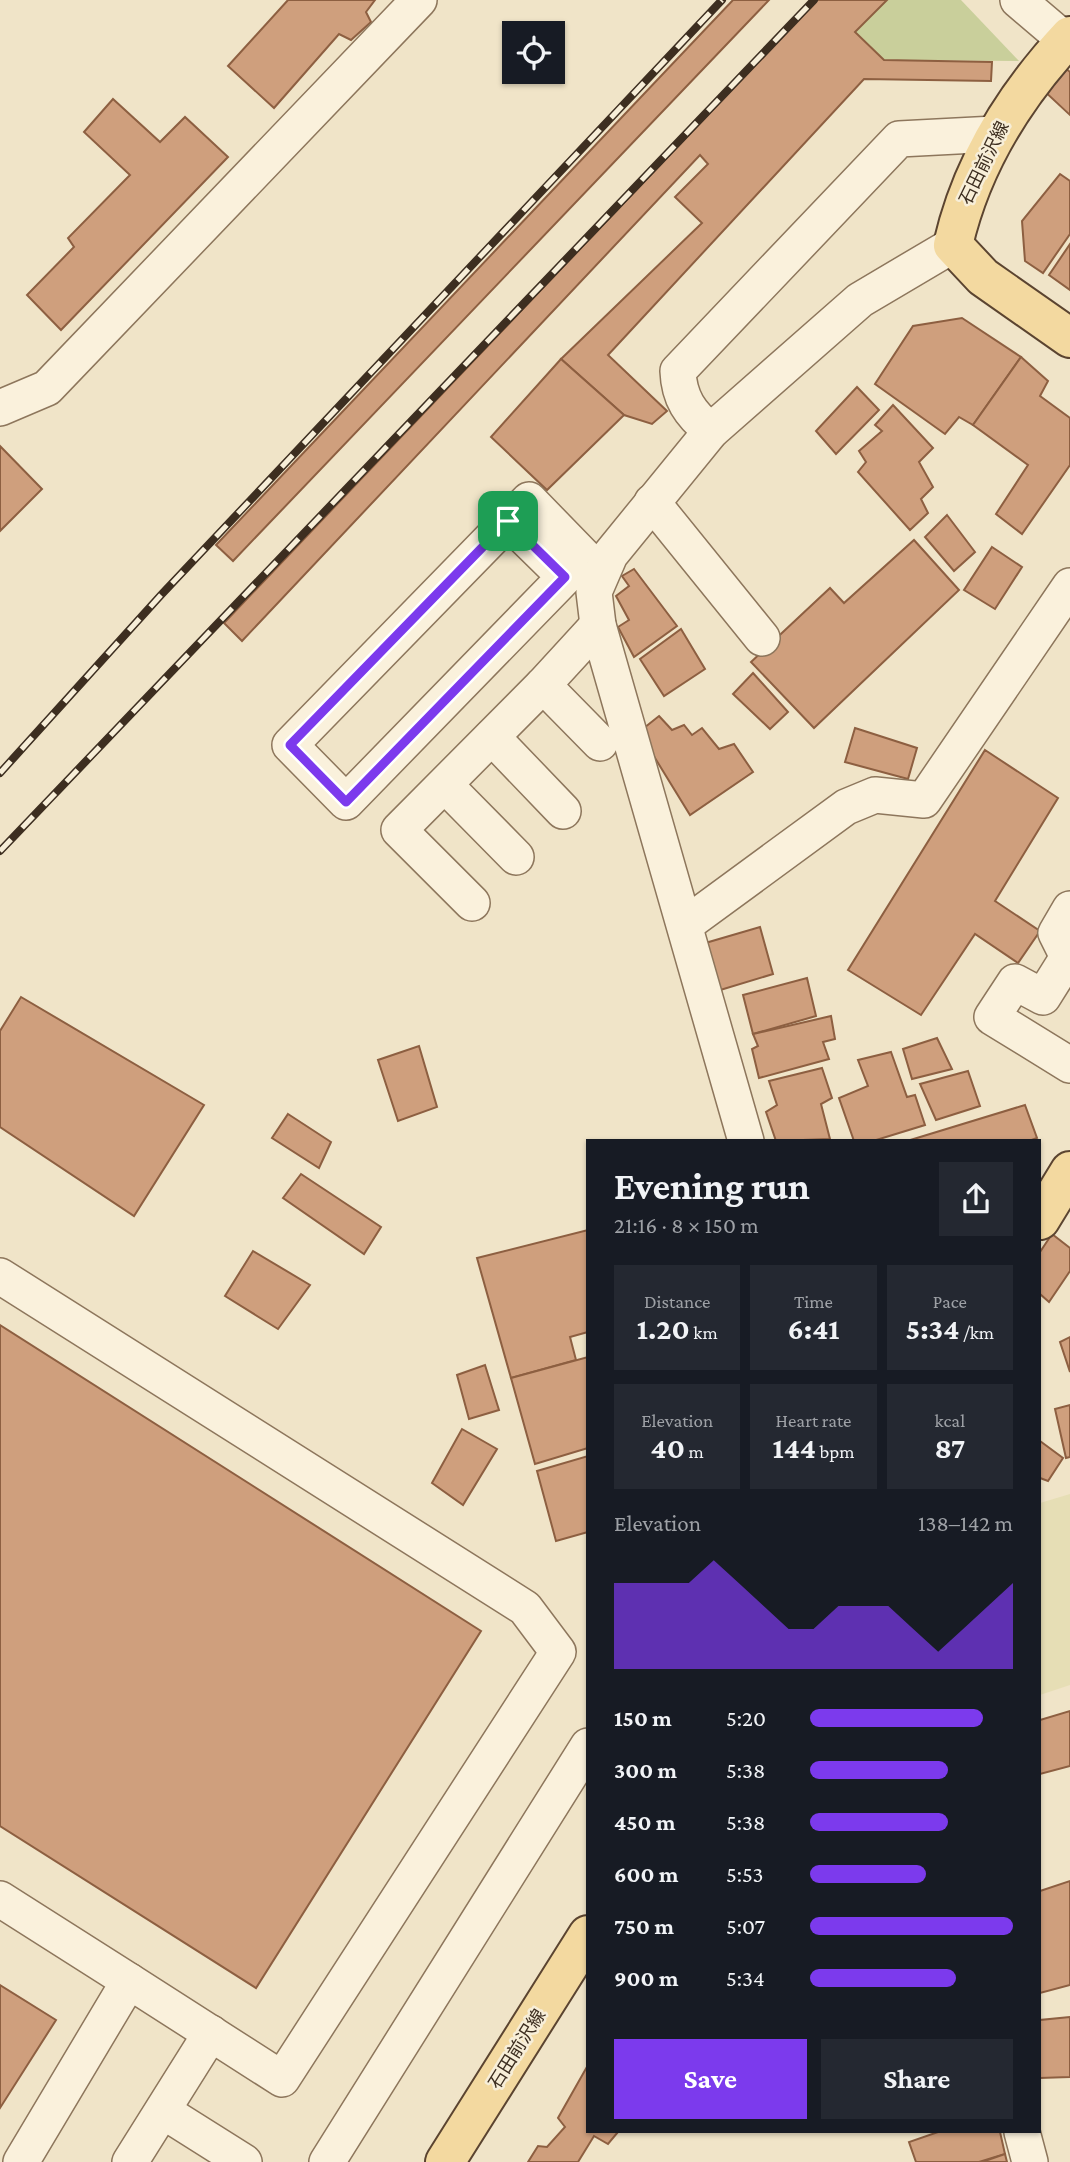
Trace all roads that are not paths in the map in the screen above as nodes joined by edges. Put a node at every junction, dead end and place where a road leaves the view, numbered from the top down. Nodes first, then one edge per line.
1 (419, 0) edge
2 (1018, 0) edge
3 (1068, 38) edge
4 (995, 134) junction
5 (953, 246) junction
6 (1070, 338) edge
7 (0, 408) edge
8 (711, 431) junction
9 (662, 490) junction
10 (508, 521) junction
11 (600, 573) junction
12 (1070, 586) edge
13 (598, 625) junction
14 (762, 638) dead end
15 (543, 685) junction
16 (492, 737) junction
17 (600, 743) dead end
18 (445, 785) junction
19 (563, 811) dead end
20 (516, 857) dead end
21 (472, 903) dead end
22 (1070, 909) edge
23 (685, 925) junction
24 (1069, 957) edge
25 (1070, 1065) edge
26 (746, 1139) edge
27 (1067, 1183) edge
28 (1041, 1219) edge
29 (0, 1276) edge
30 (586, 1749) edge
31 (0, 1899) edge
32 (586, 1938) edge
33 (129, 1981) junction
34 (211, 2033) junction
35 (163, 2111) junction
36 (1021, 2133) edge
37 (224, 2157) edge
38 (21, 2162) edge
39 (130, 2162) edge
40 (327, 2162) edge
41 (445, 2162) edge
42 (1030, 2162) edge

1 - 7 street
2 - 3 street
3 - 4 main road, 石田前沢線
4 - 5 main road, 石田前沢線
4 - 8 street
5 - 6 main road
5 - 8 street
8 - 9 street
9 - 11 street
9 - 14 street
10 - 10 street
10 - 11 street
11 - 13 street
12 - 23 street
13 - 15 street
13 - 23 street
15 - 16 street
15 - 17 street
16 - 18 street
16 - 19 street
18 - 20 street
18 - 21 street
22 - 24 street
23 - 26 street
24 - 25 street
27 - 28 main road
29 - 34 street
30 - 40 street
31 - 33 street
32 - 41 main road, 石田前沢線
33 - 34 street
33 - 38 street
34 - 35 street
35 - 37 street
35 - 39 street
36 - 42 street

